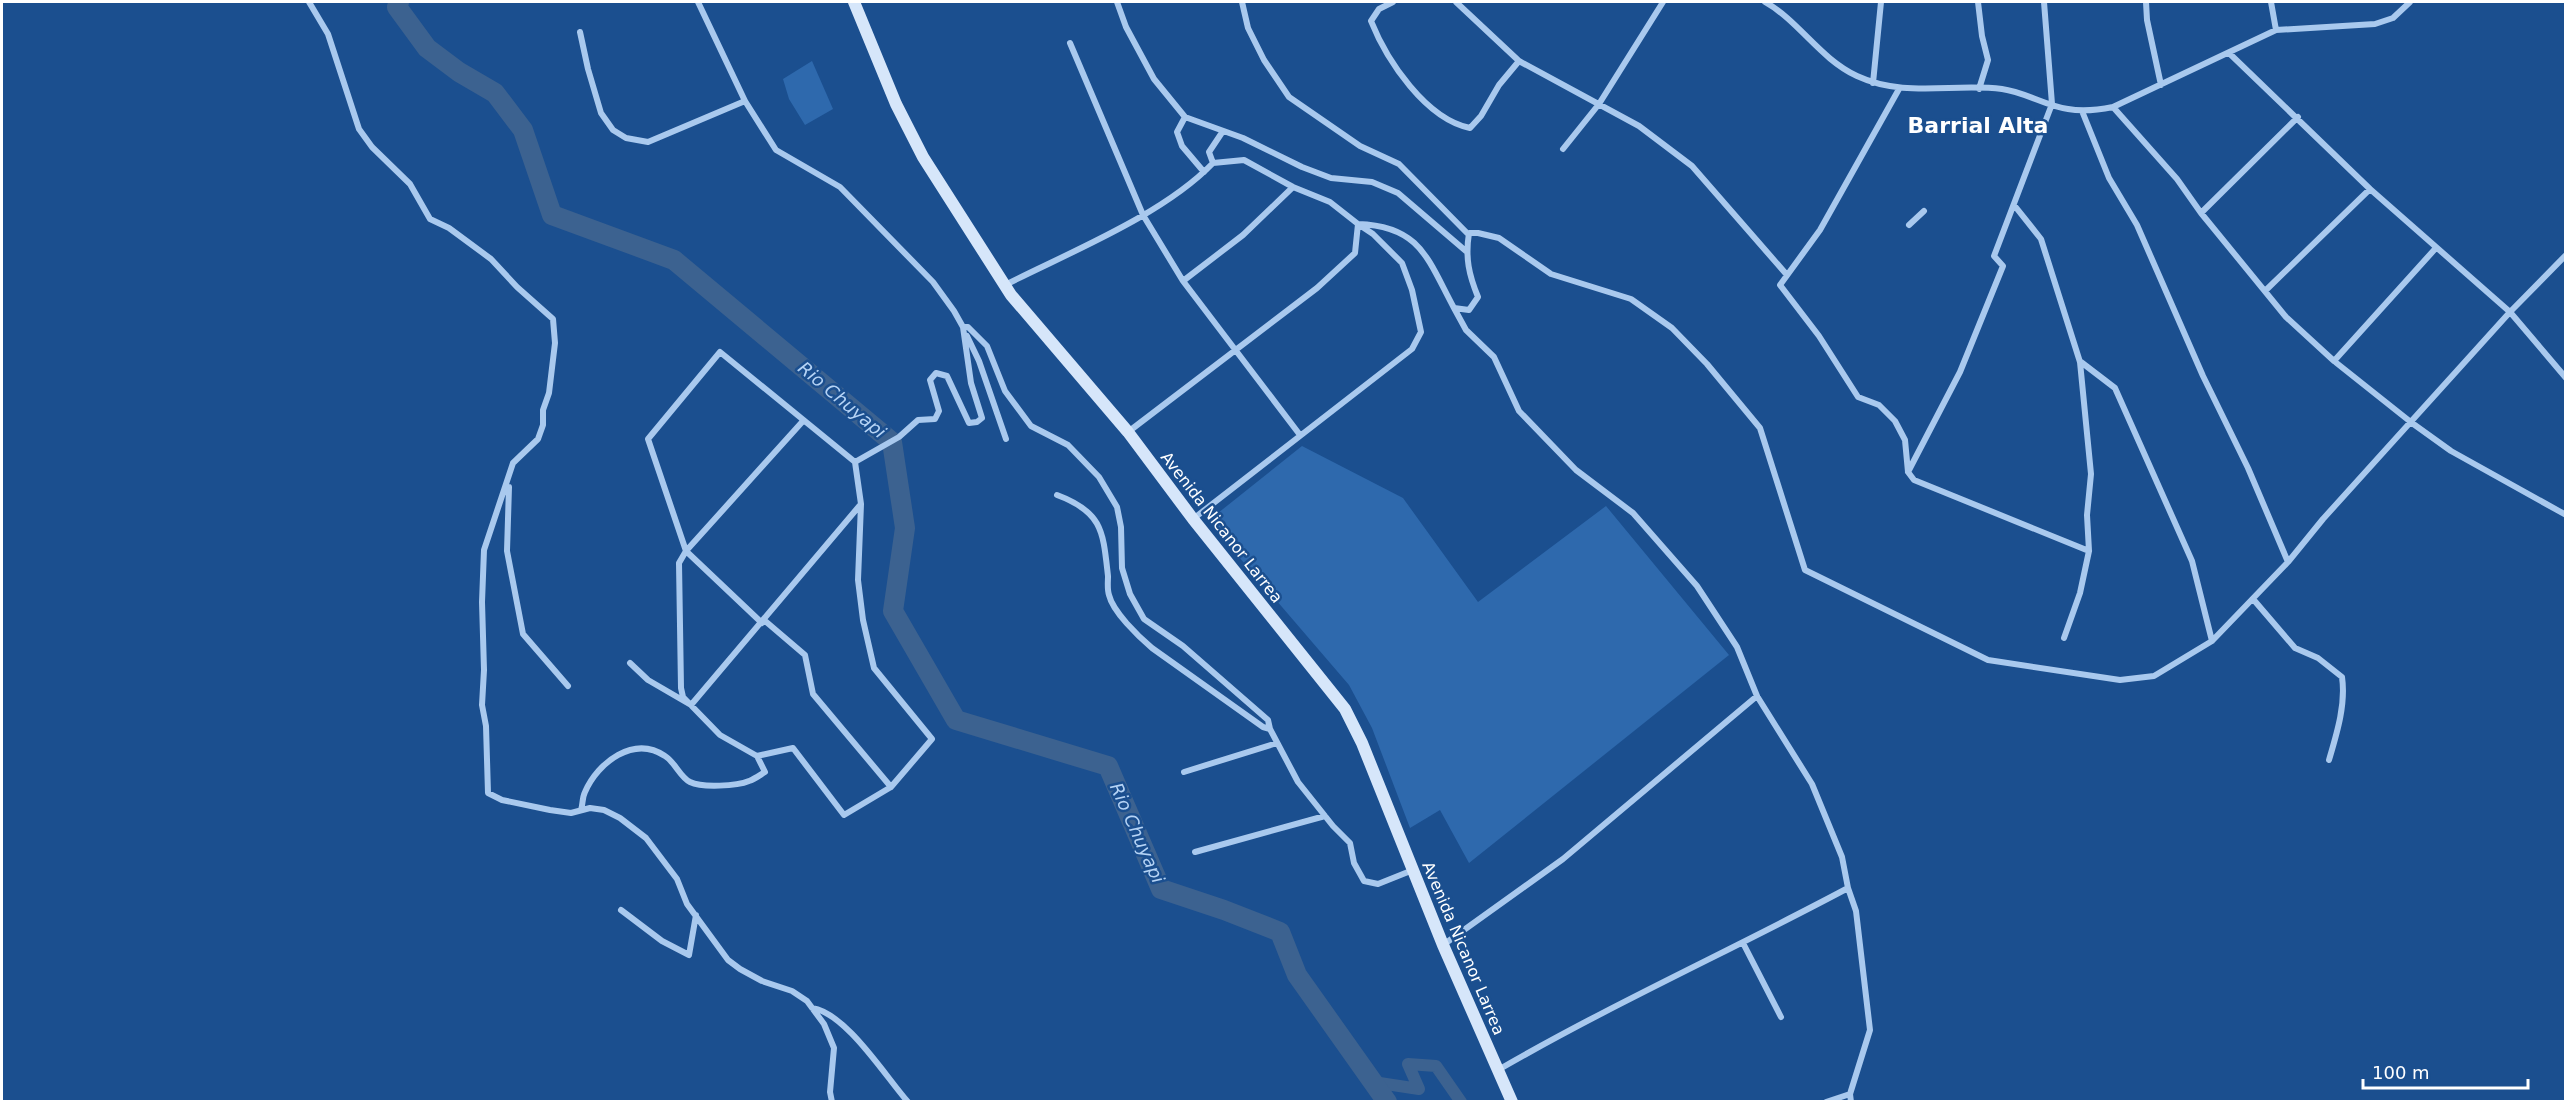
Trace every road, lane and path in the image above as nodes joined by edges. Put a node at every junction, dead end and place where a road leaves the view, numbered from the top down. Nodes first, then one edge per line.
1 (309, 2) edge
2 (698, 2) edge
3 (854, 2) edge
4 (1117, 2) edge
5 (1242, 2) edge
6 (1393, 2) edge
7 (1456, 2) edge
8 (1663, 2) edge
9 (1765, 2) edge
10 (1881, 2) edge
11 (1978, 2) edge
12 (2044, 2) edge
13 (2146, 2) edge
14 (2271, 2) edge
15 (2410, 2) edge
16 (2276, 30) junction
17 (580, 32) dead end
18 (1070, 43) dead end
19 (2229, 53) junction
20 (1519, 61) junction
21 (1873, 82) junction
22 (2161, 85) junction
23 (1899, 88) junction
24 (1979, 89) junction
25 (745, 101) junction
26 (1599, 104) junction
27 (2052, 104) junction
28 (2113, 107) junction
29 (2082, 111) junction
30 (1185, 117) junction
31 (2298, 117) junction
32 (1224, 131) junction
33 (1563, 149) dead end
34 (1213, 163) junction
35 (1204, 172) junction
36 (1293, 187) junction
37 (2370, 189) junction
38 (2013, 205) junction
39 (1924, 211) dead end
40 (2201, 213) junction
41 (1143, 215) junction
42 (1358, 224) junction
43 (1909, 225) dead end
44 (1468, 234) junction
45 (2435, 249) junction
46 (1467, 252) junction
47 (2565, 255) edge
48 (1787, 275) junction
49 (1183, 281) junction
50 (1004, 285) junction
51 (2265, 291) junction
52 (1454, 308) junction
53 (2510, 312) junction
54 (963, 327) junction
55 (1234, 350) junction
56 (2334, 361) junction
57 (2080, 362) junction
58 (2565, 378) edge
59 (803, 421) junction
60 (2412, 423) junction
61 (1128, 432) junction
62 (1300, 435) junction
63 (1006, 439) dead end
64 (855, 462) junction
65 (1908, 472) junction
66 (509, 477) junction
67 (1057, 495) dead end
68 (861, 504) junction
69 (2565, 515) edge
70 (1193, 519) junction
71 (686, 550) junction
72 (2089, 551) junction
73 (2288, 562) junction
74 (2253, 599) junction
75 (763, 621) junction
76 (2064, 638) dead end
77 (2212, 640) junction
78 (630, 663) dead end
79 (568, 686) dead end
80 (1757, 696) junction
81 (691, 705) junction
82 (1270, 729) junction
83 (1277, 743) junction
84 (757, 756) junction
85 (2329, 760) dead end
86 (1184, 772) dead end
87 (891, 787) junction
88 (581, 810) junction
89 (1325, 816) junction
90 (1195, 852) dead end
91 (1413, 870) junction
92 (1848, 888) junction
93 (621, 910) dead end
94 (696, 915) junction
95 (1743, 943) junction
96 (1443, 945) junction
97 (812, 1008) junction
98 (1781, 1017) dead end
99 (1497, 1070) junction
100 (1850, 1094) junction
101 (832, 1101) edge
102 (908, 1101) edge
103 (1512, 1101) edge
104 (1826, 1101) edge
105 (1851, 1101) edge

1 - 66 street
2 - 25 street
3 - 50 main road, Avenida Nicanor Larrea
4 - 30 street
5 - 44 street
6 - 20 street
7 - 20 street
8 - 26 street
9 - 21 street
10 - 21 street
11 - 24 street
12 - 27 street
13 - 22 street
14 - 16 street
15 - 16 street
16 - 19 street
17 - 25 street
18 - 41 street
19 - 22 street
19 - 31 street
20 - 26 street
21 - 23 street
22 - 28 street
23 - 24 street
23 - 48 street
24 - 27 street
25 - 54 street
26 - 33 street
26 - 48 street
27 - 29 street
27 - 38 street
28 - 29 street
28 - 40 street
29 - 73 street
30 - 32 street
30 - 35 street
31 - 37 street
31 - 40 street
32 - 34 street
32 - 46 street
34 - 35 street
34 - 36 street
35 - 41 street
36 - 42 street
36 - 49 street
37 - 45 street
37 - 51 street
38 - 57 street
38 - 65 street
39 - 43 street
40 - 51 street
41 - 49 street
41 - 50 street
42 - 52 street
42 - 55 street
42 - 62 street
44 - 46 street
44 - 77 street
45 - 53 street
45 - 56 street
46 - 52 street
47 - 53 street
48 - 65 street
49 - 55 street
50 - 61 main road, Avenida Nicanor Larrea
51 - 56 street
52 - 80 street
53 - 58 street
53 - 60 street
54 - 63 street
54 - 64 street
54 - 82 street
55 - 61 street
55 - 62 street
56 - 60 street
57 - 72 street
57 - 77 street
59 - 64 street
59 - 71 street
59 - 71 street
60 - 69 street
60 - 73 street
61 - 70 main road, Avenida Nicanor Larrea
62 - 70 street
64 - 68 street
65 - 72 street
66 - 79 street
66 - 88 street
67 - 82 street
68 - 75 street
68 - 87 street
70 - 91 main road, Avenida Nicanor Larrea
71 - 75 street
71 - 81 street
72 - 76 street
73 - 74 street
74 - 77 street
74 - 85 street
75 - 81 street
75 - 87 street
78 - 81 street
80 - 92 street
80 - 96 street
81 - 84 street
82 - 83 street
83 - 86 street
83 - 89 street
84 - 87 street
84 - 88 street
88 - 94 street
89 - 90 street
89 - 91 street
91 - 96 main road, Avenida Nicanor Larrea
92 - 95 street
92 - 100 street
93 - 94 street
94 - 97 street
95 - 98 street
95 - 99 street
96 - 99 main road, Avenida Nicanor Larrea
97 - 101 street
97 - 102 street
99 - 103 main road, Avenida Nicanor Larrea
100 - 104 street
100 - 105 street

